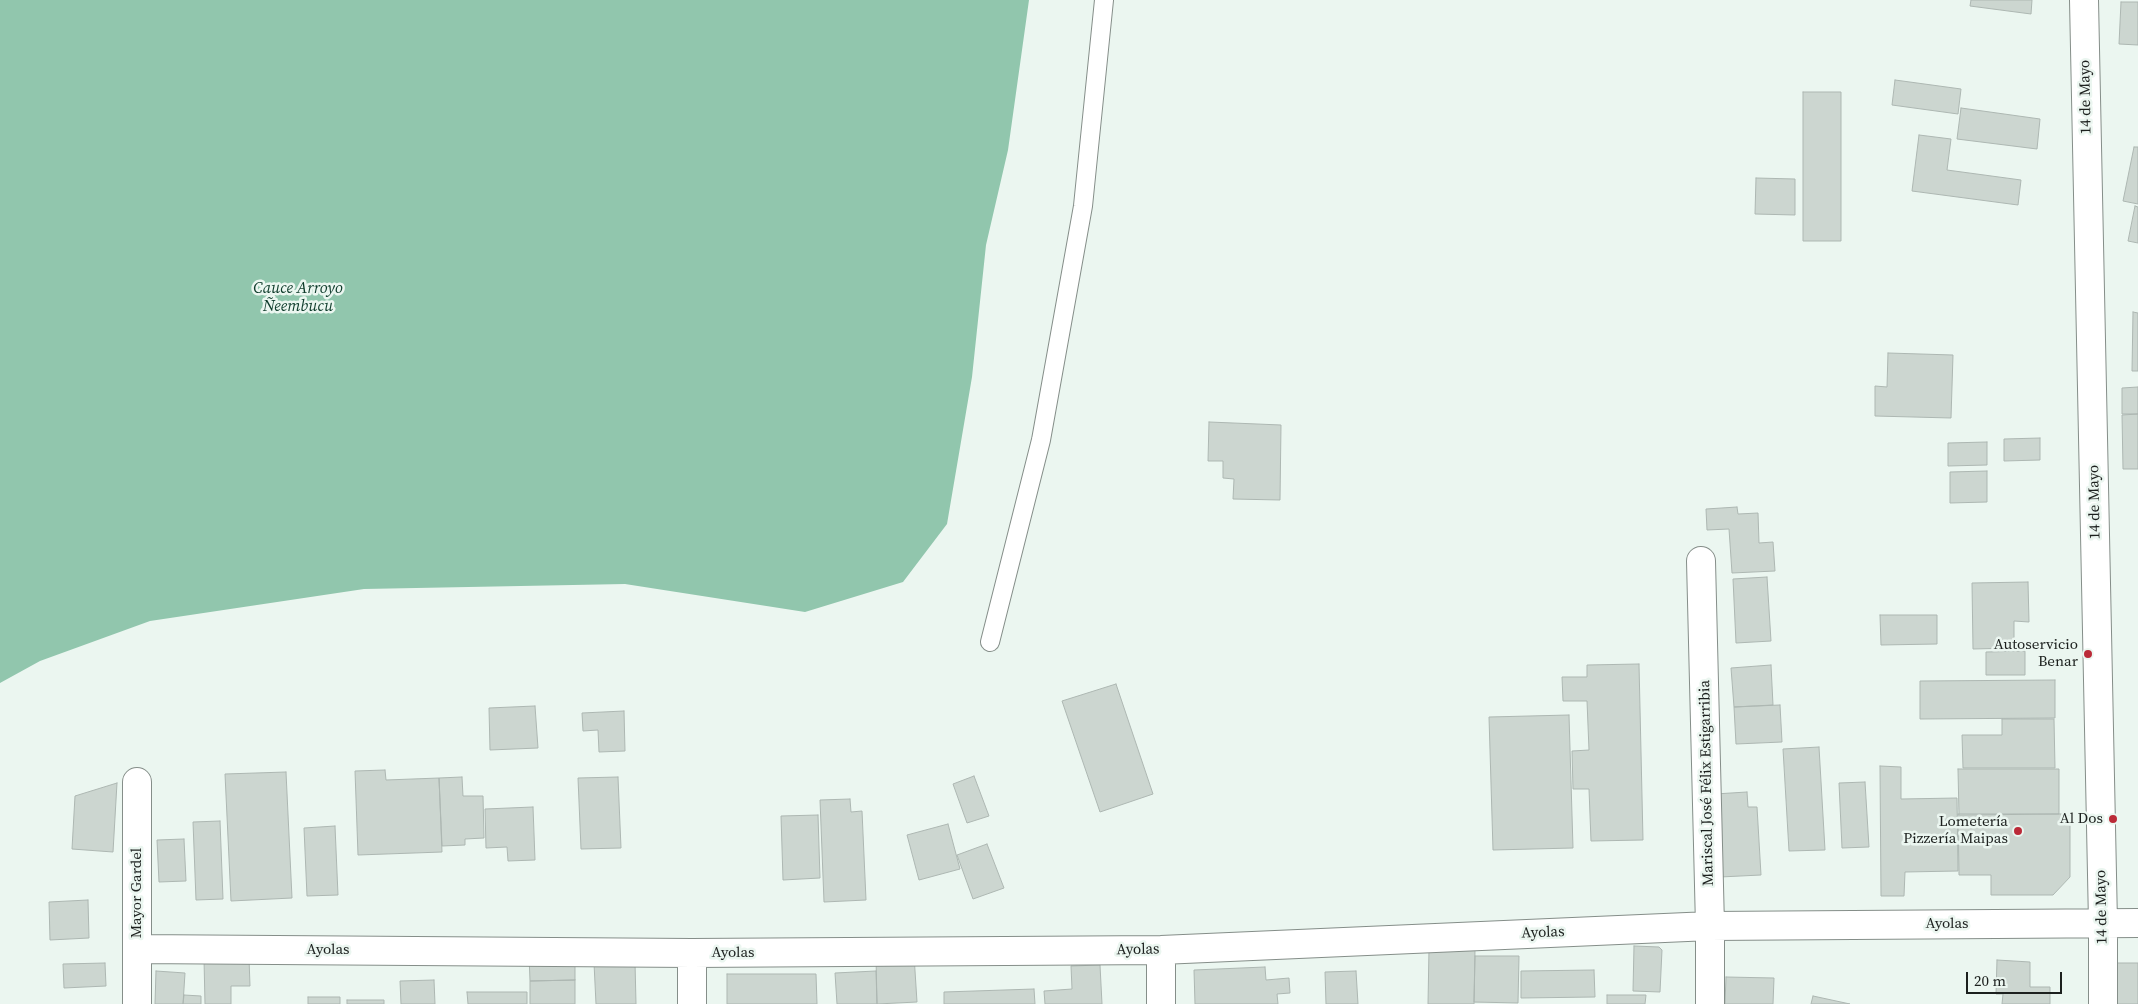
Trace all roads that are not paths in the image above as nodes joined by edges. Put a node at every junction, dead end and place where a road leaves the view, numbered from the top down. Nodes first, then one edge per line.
1 (1104, 0) edge
2 (2084, 0) edge
3 (1701, 561) dead end
4 (990, 642) dead end
5 (137, 782) dead end
6 (2103, 923) junction
7 (2138, 923) edge
8 (1710, 926) junction
9 (137, 949) junction
10 (1161, 950) junction
11 (692, 953) junction
12 (137, 1004) edge
13 (692, 1004) edge
14 (1161, 1004) edge
15 (1710, 1004) edge
16 (2103, 1004) edge

1 - 4 lane
2 - 6 street, 14 de Mayo
3 - 8 street, Mariscal José Félix Estigarribia
5 - 9 street, Mayor Gardel
6 - 7 street, Ayolas
6 - 8 street, Ayolas
6 - 16 street, 14 de Mayo
8 - 10 street, Ayolas
8 - 15 street, Mariscal José Félix Estigarribia
9 - 11 street, Ayolas
9 - 12 street, Mayor Gardel
10 - 11 street, Ayolas
10 - 14 street
11 - 13 street

